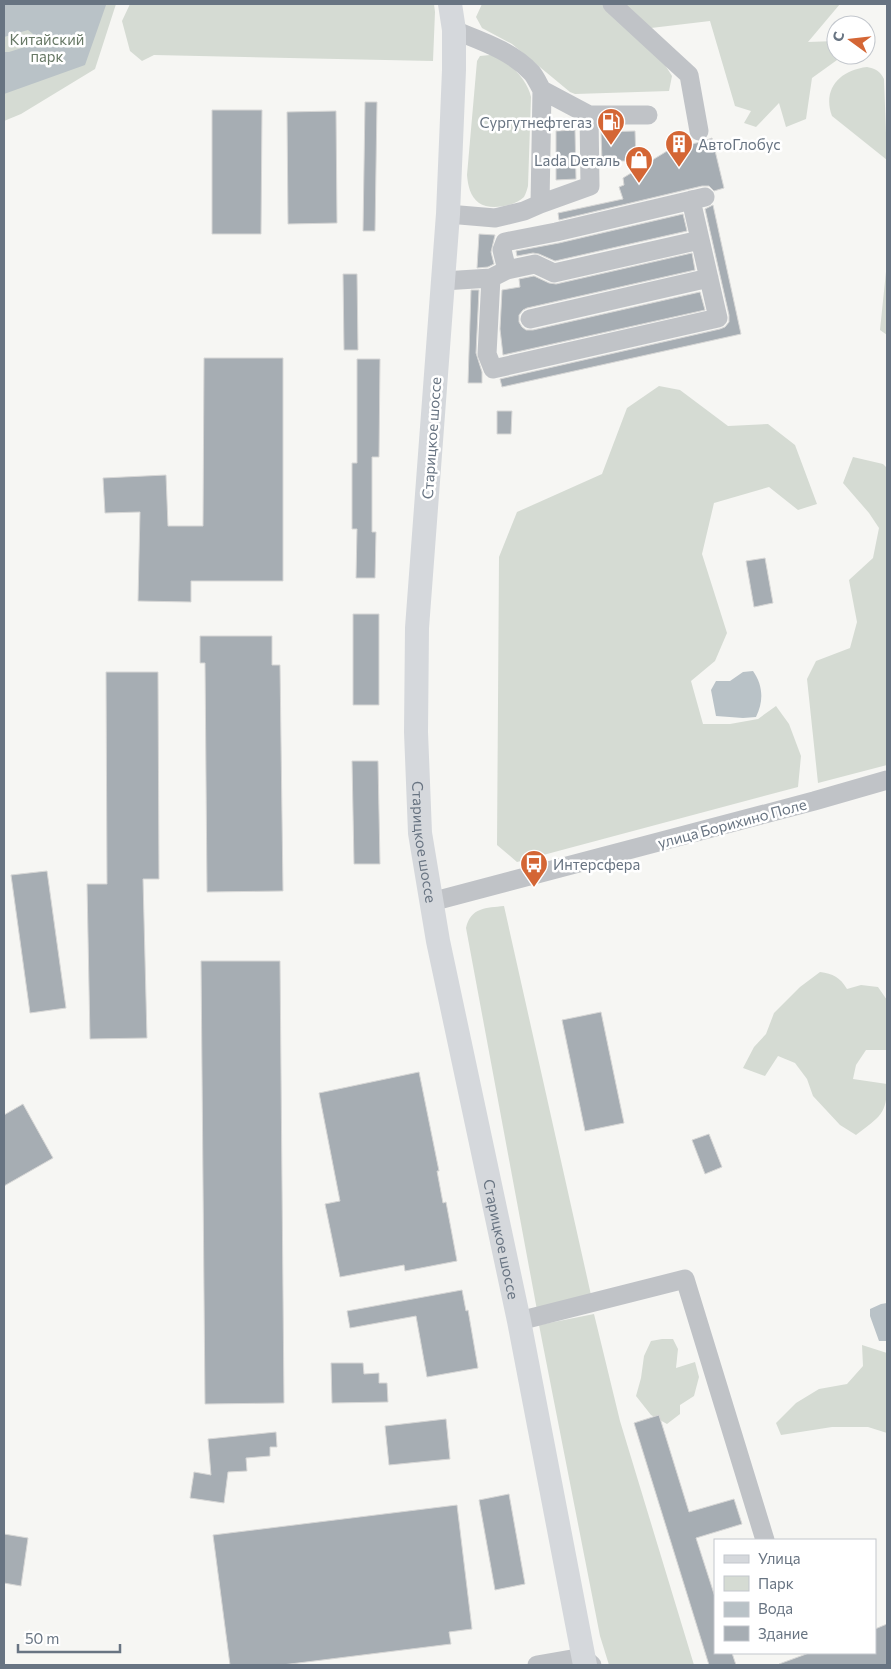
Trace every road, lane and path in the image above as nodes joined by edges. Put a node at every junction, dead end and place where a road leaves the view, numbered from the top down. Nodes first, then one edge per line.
1 (450, 4) edge
2 (612, 4) edge
3 (454, 30) junction
4 (542, 90) junction
5 (589, 115) junction
6 (648, 115) dead end
7 (699, 130) dead end
8 (540, 204) junction
9 (448, 214) junction
10 (700, 240) junction
11 (499, 274) junction
12 (709, 278) junction
13 (443, 281) junction
14 (530, 319) dead end
15 (887, 780) edge
16 (431, 902) junction
17 (519, 1321) junction
18 (766, 1539) edge
19 (587, 1662) edge
20 (537, 1665) edge

1 - 3 main road, Старицкое шоссе
2 - 7 street
3 - 4 street
3 - 9 main road, Старицкое шоссе
4 - 5 street
4 - 8 street
5 - 6 street
5 - 8 street
8 - 9 street
9 - 13 main road, Старицкое шоссе
10 - 11 street
10 - 11 street
10 - 12 street
11 - 12 street
11 - 13 street
12 - 14 street
13 - 16 main road, Старицкое шоссе
15 - 16 street, улица Борихино Поле
16 - 17 main road, Старицкое шоссе
17 - 18 street
17 - 19 main road, Старицкое шоссе
19 - 20 street

